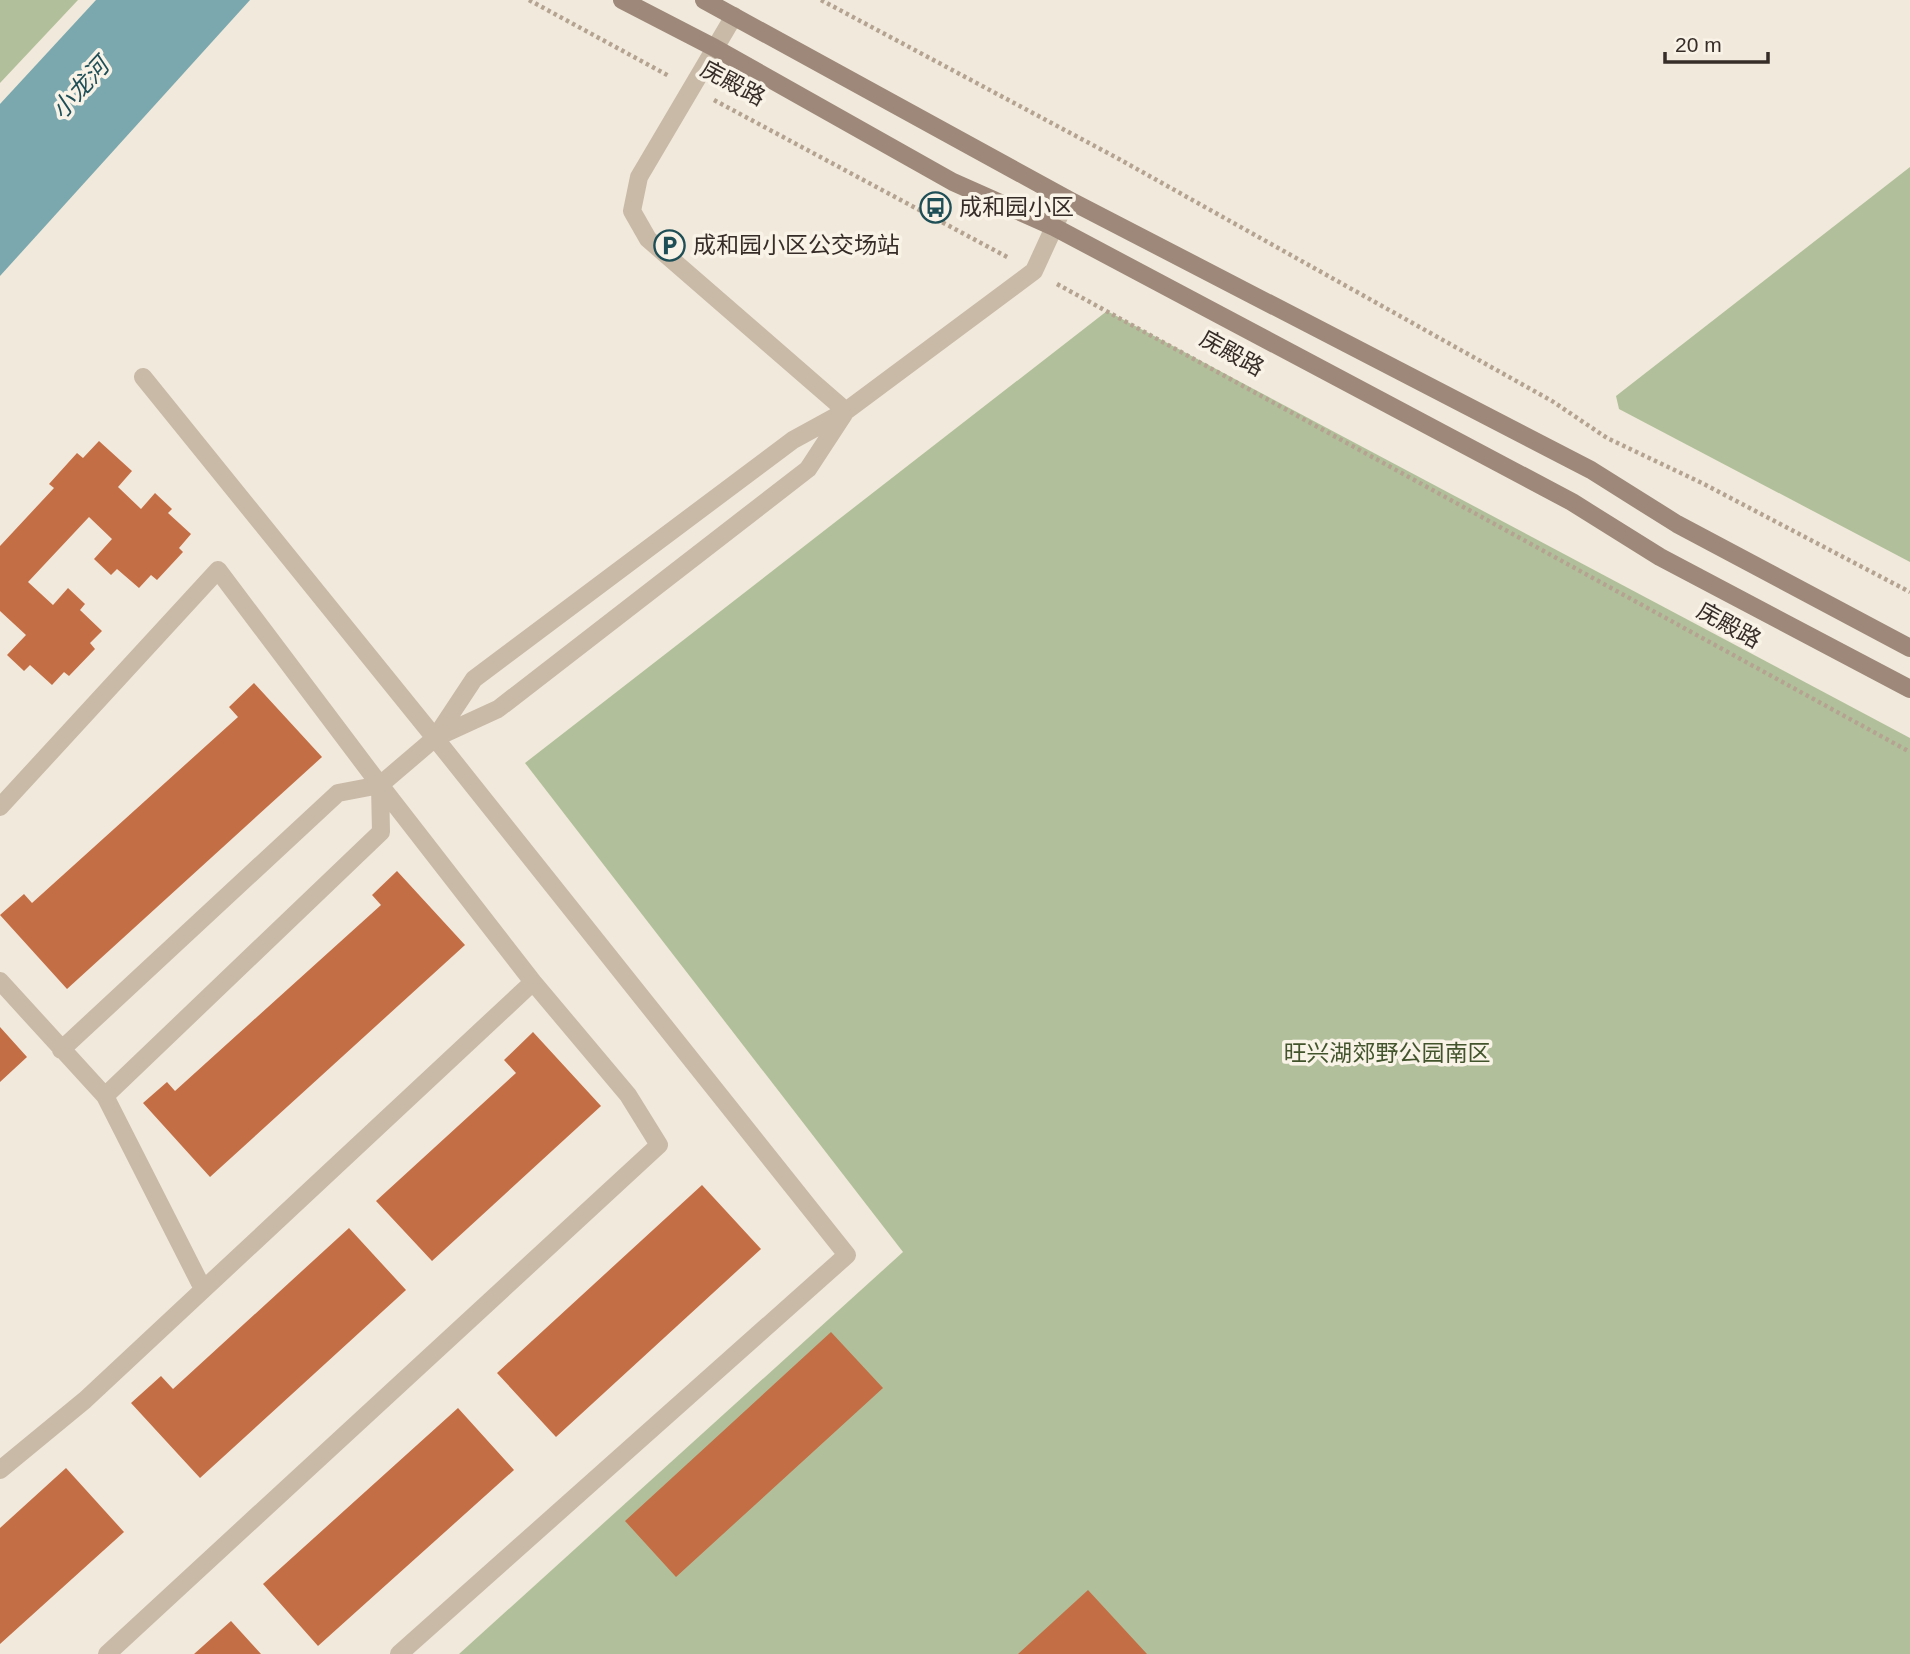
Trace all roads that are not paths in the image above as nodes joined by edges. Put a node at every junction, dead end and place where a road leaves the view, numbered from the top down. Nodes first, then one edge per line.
1 (622, 0) edge
2 (704, 0) edge
3 (734, 16) junction
4 (715, 48) junction
5 (1067, 200) junction
6 (1054, 227) junction
7 (143, 377) dead end
8 (846, 411) junction
9 (1910, 648) edge
10 (1910, 689) edge
11 (435, 738) junction
12 (380, 785) junction
13 (0, 807) edge
14 (0, 981) edge
15 (533, 982) junction
16 (61, 1050) junction
17 (105, 1096) junction
18 (203, 1289) junction
19 (0, 1470) edge
20 (107, 1654) edge
21 (400, 1654) edge

1 - 4 main road, 庑殿路
2 - 3 main road
3 - 4 lane
3 - 5 main road
4 - 6 main road, 庑殿路
4 - 8 lane
5 - 6 lane
5 - 9 main road
6 - 8 lane
6 - 10 main road, 庑殿路
7 - 11 lane
8 - 11 lane
8 - 11 lane
11 - 12 lane
11 - 21 lane
12 - 13 lane
12 - 15 lane
12 - 16 lane
12 - 17 lane
14 - 16 lane
15 - 18 lane
15 - 20 lane
16 - 17 lane
17 - 18 lane
18 - 19 lane

